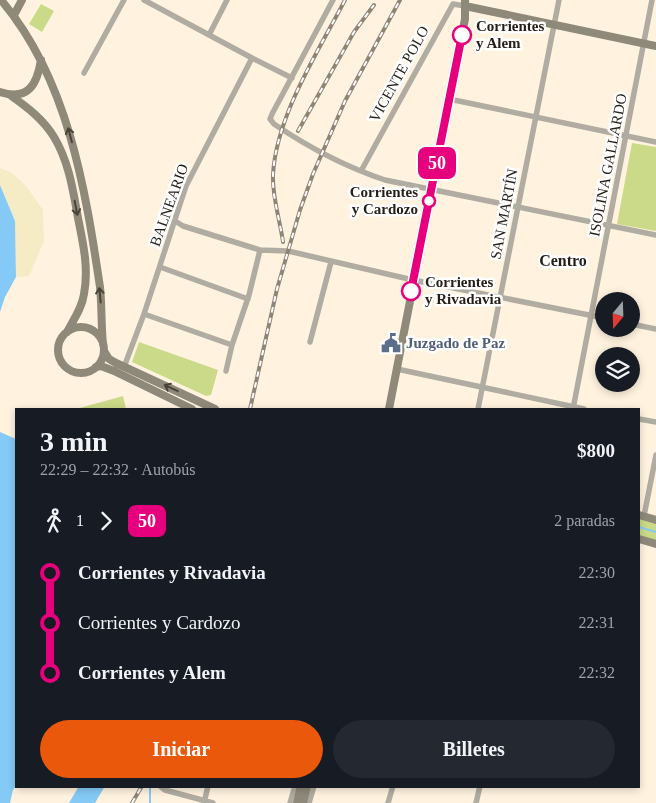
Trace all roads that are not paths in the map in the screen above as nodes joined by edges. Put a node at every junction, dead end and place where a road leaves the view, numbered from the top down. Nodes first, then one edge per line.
1 (1, 0) edge
2 (13, 0) edge
3 (22, 0) edge
4 (124, 0) edge
5 (144, 0) edge
6 (227, 0) edge
7 (334, 0) edge
8 (559, 0) edge
9 (652, 0) edge
10 (465, 3) edge
11 (11, 12) junction
12 (554, 24) junction
13 (209, 35) junction
14 (644, 43) junction
15 (656, 46) edge
16 (252, 58) junction
17 (41, 60) junction
18 (84, 73) dead end
19 (292, 78) junction
20 (0, 92) edge
21 (10, 95) junction
22 (449, 100) junction
23 (536, 118) junction
24 (627, 136) junction
25 (656, 142) edge
26 (361, 172) junction
27 (431, 190) junction
28 (518, 207) junction
29 (175, 221) junction
30 (609, 226) junction
31 (656, 235) edge
32 (260, 250) junction
33 (330, 262) junction
34 (160, 268) junction
35 (413, 280) junction
36 (248, 298) junction
37 (500, 298) junction
38 (144, 314) junction
39 (592, 316) junction
40 (595, 316) edge
41 (640, 326) edge
42 (656, 329) edge
43 (67, 332) junction
44 (310, 342) dead end
45 (232, 345) junction
46 (104, 348) junction
47 (96, 367) junction
48 (124, 367) junction
49 (397, 369) junction
50 (226, 371) dead end
51 (482, 388) junction
52 (190, 408) edge
53 (213, 408) edge
54 (389, 408) edge
55 (478, 408) edge
56 (574, 408) edge
57 (640, 419) edge
58 (656, 422) edge
59 (656, 455) edge
60 (641, 516) edge
61 (656, 520) edge
62 (640, 539) edge
63 (656, 544) edge
64 (162, 788) edge
65 (208, 788) edge
66 (294, 788) edge
67 (301, 788) edge
68 (307, 788) edge
69 (314, 788) edge
70 (392, 788) edge
71 (480, 788) edge
72 (204, 802) edge
73 (213, 803) edge
74 (290, 803) edge
75 (297, 803) edge
76 (303, 803) edge
77 (310, 803) edge
78 (388, 803) edge
79 (476, 803) edge

1 - 11 main road
2 - 11 main road
3 - 11 main road
4 - 18 street
5 - 13 street
6 - 13 street
7 - 19 street
8 - 12 street, SAN MARTÍN
9 - 14 street, ISOLINA GALLARDO
10 - 12 main road
10 - 22 main road
10 - 26 street, VICENTE POLO
11 - 17 main road
12 - 14 main road
12 - 23 street, SAN MARTÍN
13 - 16 street
14 - 15 main road
14 - 24 street, ISOLINA GALLARDO
16 - 19 street
16 - 29 street, BALNEARIO
17 - 21 main road
46 -> 17 main road
19 - 26 street
20 - 21 main road
21 -> 43 main road
22 - 23 street
22 - 27 main road
23 - 24 street
23 - 28 street, SAN MARTÍN
24 - 25 street
24 - 30 street, ISOLINA GALLARDO
26 - 27 street
27 - 28 street
27 - 35 main road
28 - 30 street
28 - 37 street, SAN MARTÍN
29 - 32 street
29 - 34 street, BALNEARIO
30 - 31 street
30 - 39 street, ISOLINA GALLARDO
32 - 33 street
32 - 36 street
33 - 35 street
33 - 44 street
34 - 36 street
34 - 38 street, BALNEARIO
35 - 37 street
35 - 49 main road
36 - 45 street
37 - 39 street
37 - 51 street, SAN MARTÍN
38 - 45 street
38 - 48 street, BALNEARIO
39 - 40 street
39 - 56 street, ISOLINA GALLARDO
41 - 42 street
43 - 46 main road
43 - 47 main road
45 - 50 street
46 - 47 main road
46 - 48 main road
47 - 52 main road
53 -> 48 main road
49 - 51 street
49 - 54 main road
51 - 55 street, SAN MARTÍN
51 - 56 street
57 - 58 street
59 - 60 street
60 - 61 main road
62 - 63 main road
64 - 72 street
65 - 72 street
66 - 74 street
67 - 75 main road
68 - 76 main road
69 - 77 street
70 - 78 street
71 - 79 street
72 - 73 street

